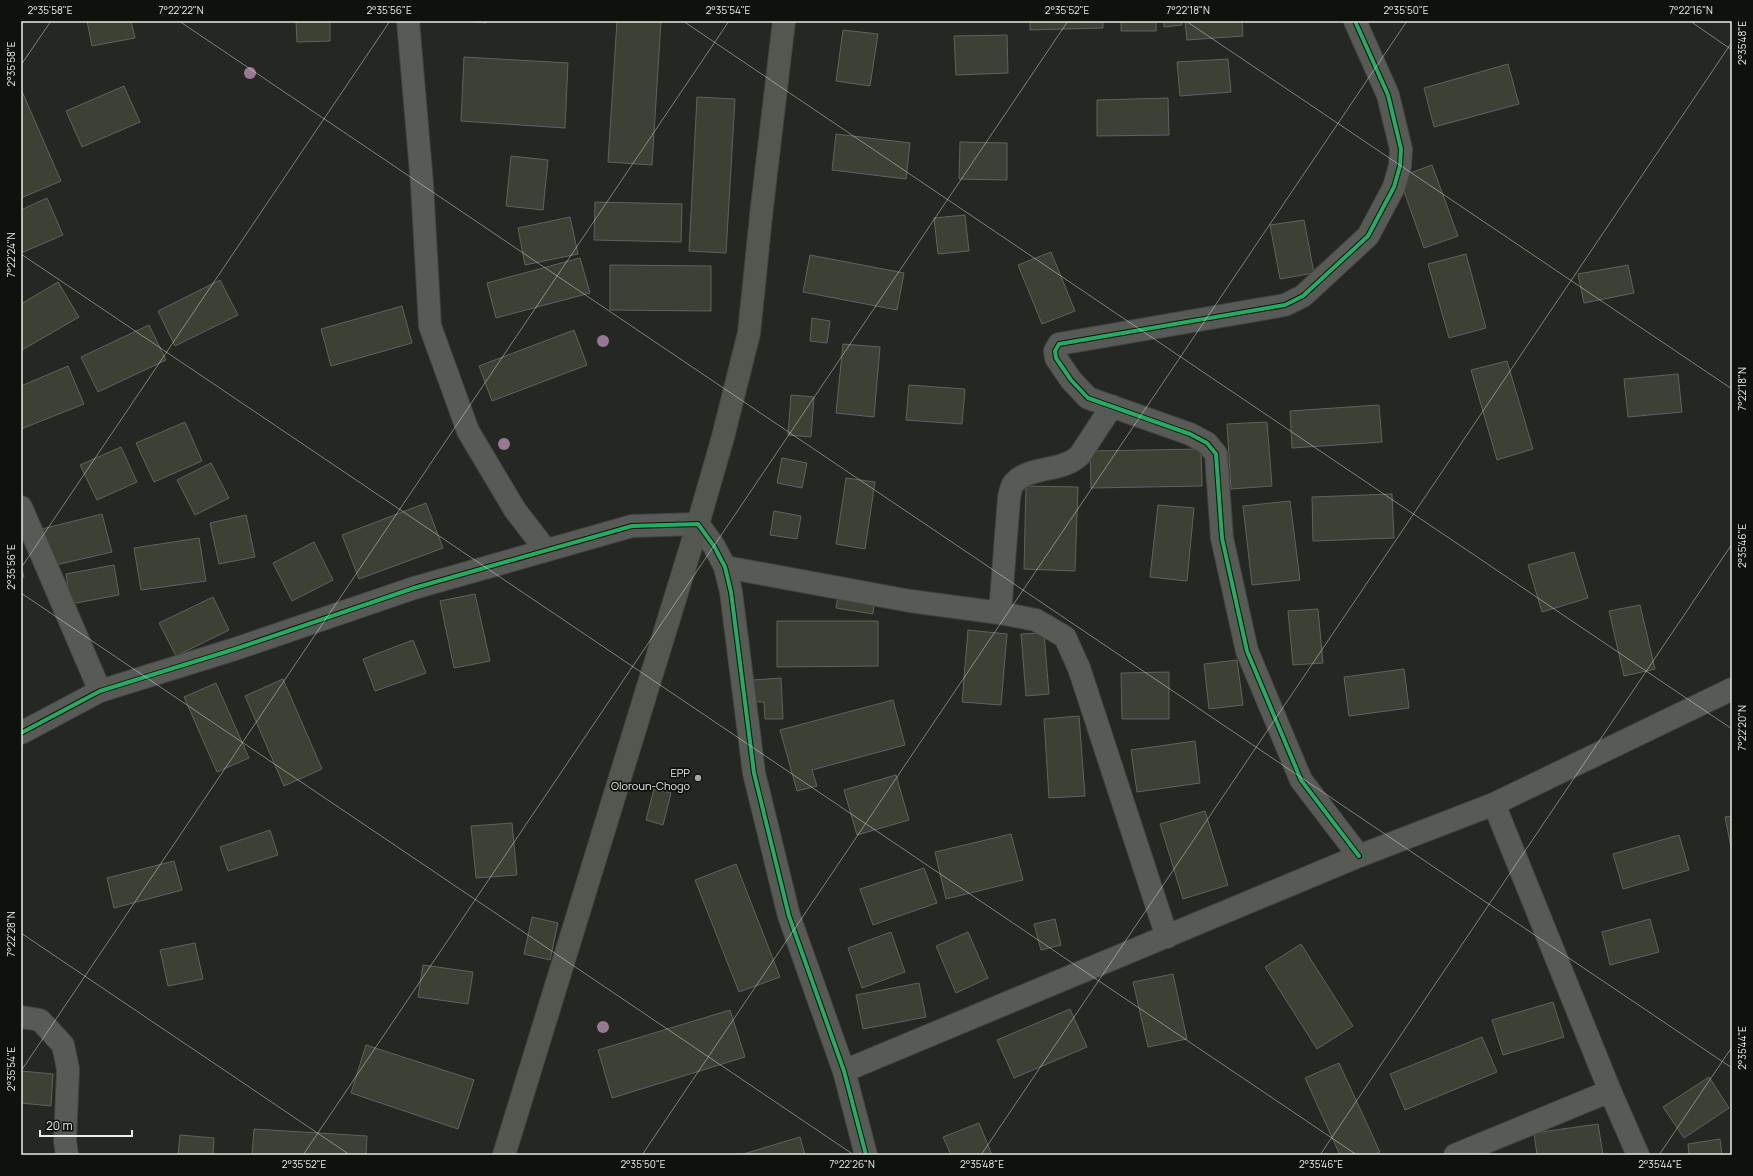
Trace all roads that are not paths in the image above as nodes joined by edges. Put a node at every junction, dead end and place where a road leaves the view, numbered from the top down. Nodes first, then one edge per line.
1 (408, 21) edge
2 (784, 21) edge
3 (1355, 21) edge
4 (1112, 406) junction
5 (21, 507) edge
6 (698, 524) junction
7 (545, 550) junction
8 (725, 567) junction
9 (1000, 613) junction
10 (1732, 689) edge
11 (100, 691) junction
12 (23, 736) edge
13 (1494, 804) junction
14 (1359, 856) junction
15 (1167, 936) junction
16 (21, 1017) edge
17 (844, 1072) junction
18 (1610, 1091) junction
19 (67, 1155) edge
20 (504, 1155) edge
21 (866, 1155) edge
22 (1455, 1155) edge
23 (1638, 1155) edge

1 - 7 street
2 - 6 street
3 - 4 street
4 - 9 street
4 - 14 street
5 - 11 street
6 - 7 street
6 - 8 street
6 - 20 street
7 - 11 street
8 - 9 street
8 - 17 street
9 - 15 street
10 - 13 street
11 - 12 street
13 - 14 street
13 - 18 street
14 - 15 street
15 - 17 street
16 - 19 street
17 - 21 street
18 - 22 street
18 - 23 street

